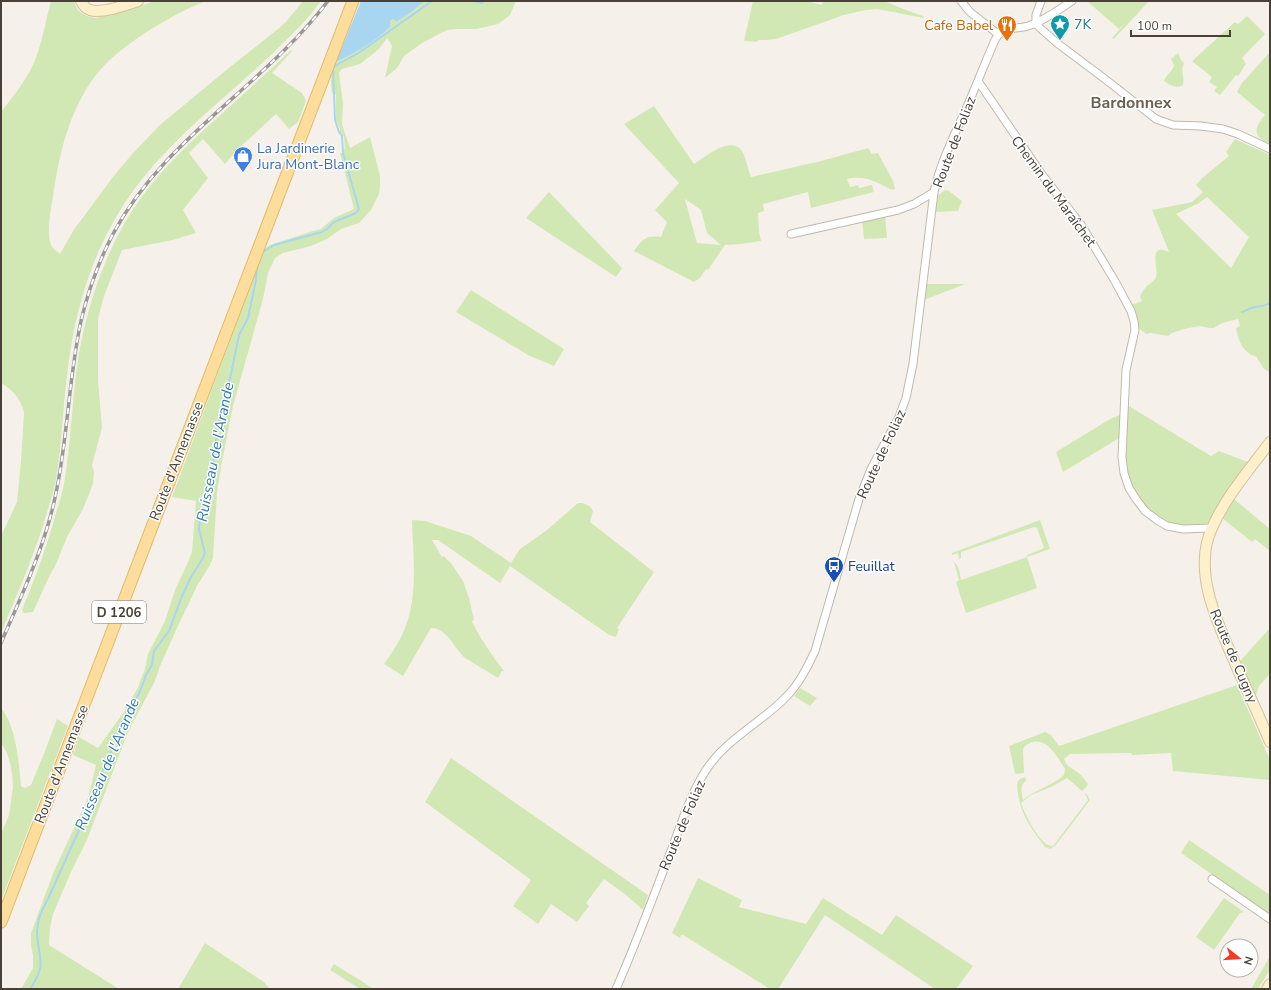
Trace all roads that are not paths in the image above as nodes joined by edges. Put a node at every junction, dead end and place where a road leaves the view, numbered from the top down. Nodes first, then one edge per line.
1 (81, 1) edge
2 (138, 1) edge
3 (353, 1) edge
4 (961, 1) edge
5 (1041, 1) edge
6 (1072, 1) edge
7 (1036, 23) junction
8 (998, 34) junction
9 (978, 81) junction
10 (1270, 149) edge
11 (934, 192) junction
12 (791, 234) dead end
13 (1270, 442) edge
14 (1211, 528) junction
15 (1270, 742) edge
16 (1212, 879) dead end
17 (1270, 919) edge
18 (1, 922) edge
19 (1270, 984) edge
20 (616, 989) edge
21 (1267, 989) edge

1 - 2 street
3 - 18 main road, Route d'Annemasse / D 1206
4 - 8 street
5 - 7 street
6 - 7 street
7 - 8 street
7 - 10 street
8 - 9 street, Route de Foliaz
9 - 11 street, Route de Foliaz
9 - 14 street, Chemin du Maraîchet
11 - 12 street
11 - 20 street, Route de Foliaz
13 - 14 street, Route de Cugny
14 - 15 street, Route de Cugny
16 - 17 street
19 - 21 street

